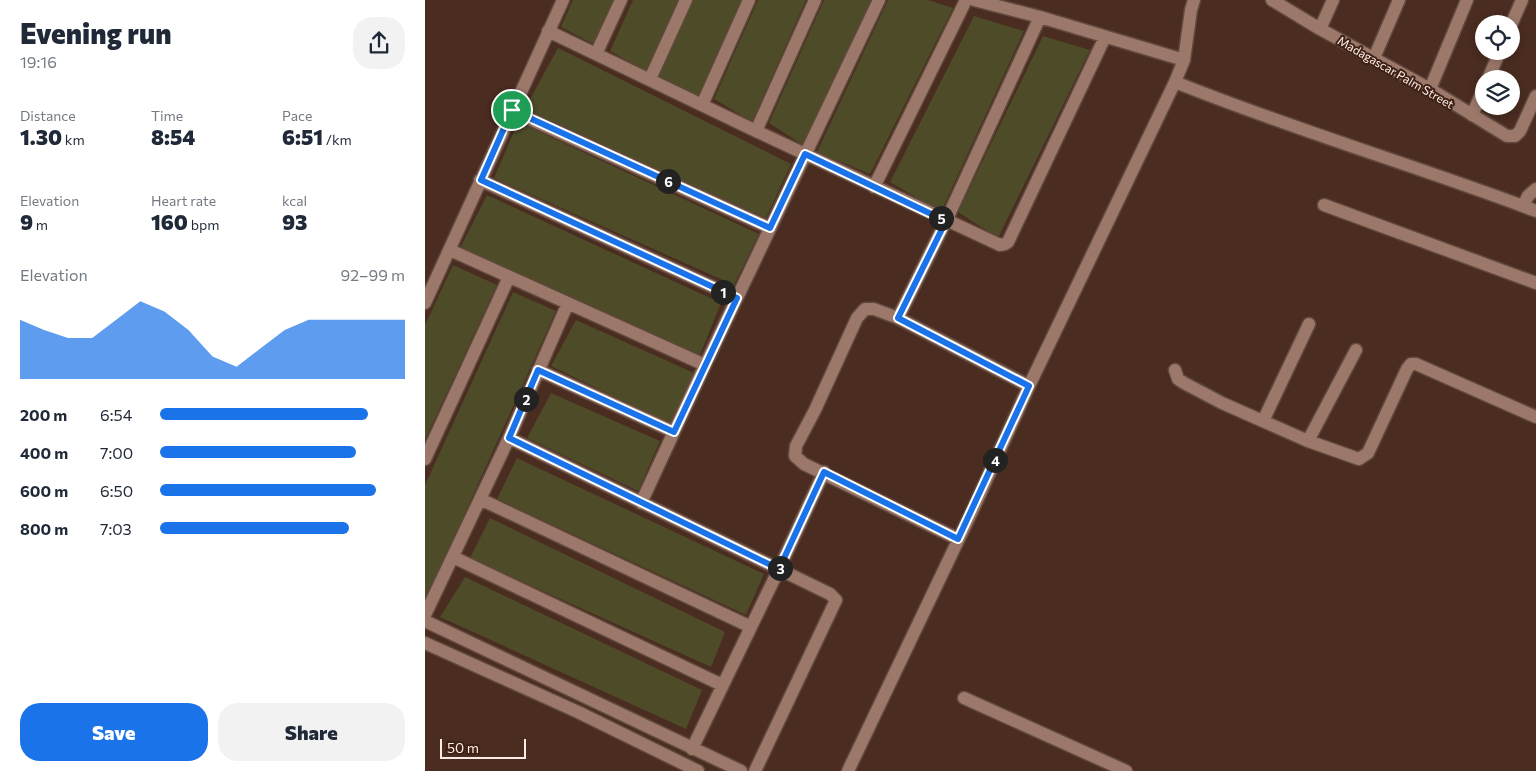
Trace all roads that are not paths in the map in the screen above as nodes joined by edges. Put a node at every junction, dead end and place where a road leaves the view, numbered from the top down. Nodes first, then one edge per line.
1 (563, 0) edge
2 (621, 0) edge
3 (686, 0) edge
4 (749, 0) edge
5 (815, 0) edge
6 (879, 0) edge
7 (966, 0) edge
8 (974, 0) edge
9 (1194, 0) edge
10 (1333, 0) edge
11 (1399, 0) edge
12 (1467, 0) edge
13 (1522, 0) edge
14 (1275, 1) edge
15 (1515, 15) edge
16 (1040, 17) junction
17 (1320, 29) junction
18 (549, 31) junction
19 (1105, 37) junction
20 (597, 54) junction
21 (1374, 58) junction
22 (1184, 60) junction
23 (650, 79) junction
24 (1175, 82) junction
25 (1430, 89) junction
26 (1536, 96) edge
27 (702, 105) junction
28 (1475, 108) edge
29 (512, 110) junction
30 (1472, 115) junction
31 (756, 131) junction
32 (805, 154) junction
33 (481, 180) junction
34 (874, 187) junction
35 (1536, 188) edge
36 (1324, 206) dead end
37 (1523, 206) junction
38 (1536, 211) edge
39 (946, 221) junction
40 (770, 228) junction
41 (450, 250) junction
42 (509, 277) junction
43 (1536, 282) edge
44 (737, 298) junction
45 (568, 302) junction
46 (425, 303) edge
47 (898, 318) junction
48 (1309, 324) dead end
49 (1356, 350) dead end
50 (705, 365) junction
51 (538, 370) junction
52 (1175, 370) dead end
53 (1029, 386) junction
54 (1536, 417) edge
55 (1263, 421) junction
56 (674, 432) junction
57 (509, 438) junction
58 (1308, 441) junction
59 (425, 459) edge
60 (824, 472) junction
61 (480, 499) junction
62 (641, 503) junction
63 (958, 539) junction
64 (453, 557) junction
65 (779, 569) junction
66 (425, 615) edge
67 (425, 621) edge
68 (751, 627) junction
69 (425, 643) edge
70 (722, 686) junction
71 (963, 698) dead end
72 (692, 749) junction
73 (698, 771) edge
74 (741, 771) edge
75 (755, 771) edge
76 (848, 771) edge
77 (1126, 771) edge

1 - 18 street
2 - 20 street
3 - 23 street
4 - 27 street
5 - 31 street
6 - 32 street
7 - 34 street
8 - 16 street
9 - 22 street
10 - 17 street
11 - 21 street
12 - 25 street
13 - 15 street
14 - 17 street, Madagascar Palm Street
16 - 19 street
16 - 39 street
17 - 21 street, Madagascar Palm Street
18 - 20 street
18 - 29 street
19 - 22 street
19 - 39 street
20 - 23 street
21 - 25 street, Madagascar Palm Street
22 - 24 street
23 - 27 street
24 - 37 street
24 - 53 street
25 - 30 street, Madagascar Palm Street
26 - 30 street, Madagascar Palm Street
27 - 31 street
28 - 30 street
29 - 33 street
29 - 40 street
31 - 32 street
32 - 34 street
32 - 40 street
33 - 41 street
33 - 44 street
34 - 39 street
35 - 37 street
36 - 43 street
37 - 38 street
39 - 47 street
40 - 44 street
41 - 42 street
41 - 46 street
42 - 45 street
42 - 59 street
44 - 50 street
45 - 50 street
45 - 51 street
47 - 53 street
47 - 60 street
48 - 55 street
49 - 58 street
50 - 56 street
51 - 56 street
51 - 57 street
52 - 55 street
53 - 63 street
54 - 58 street
55 - 58 street
56 - 62 street
57 - 61 street
57 - 62 street
60 - 63 street
60 - 65 street
61 - 64 street
61 - 68 street
62 - 65 street
63 - 76 street
64 - 66 street
64 - 70 street
65 - 68 street
65 - 75 street
67 - 72 street
68 - 70 street
69 - 73 street
70 - 72 street
71 - 77 street
72 - 74 street

